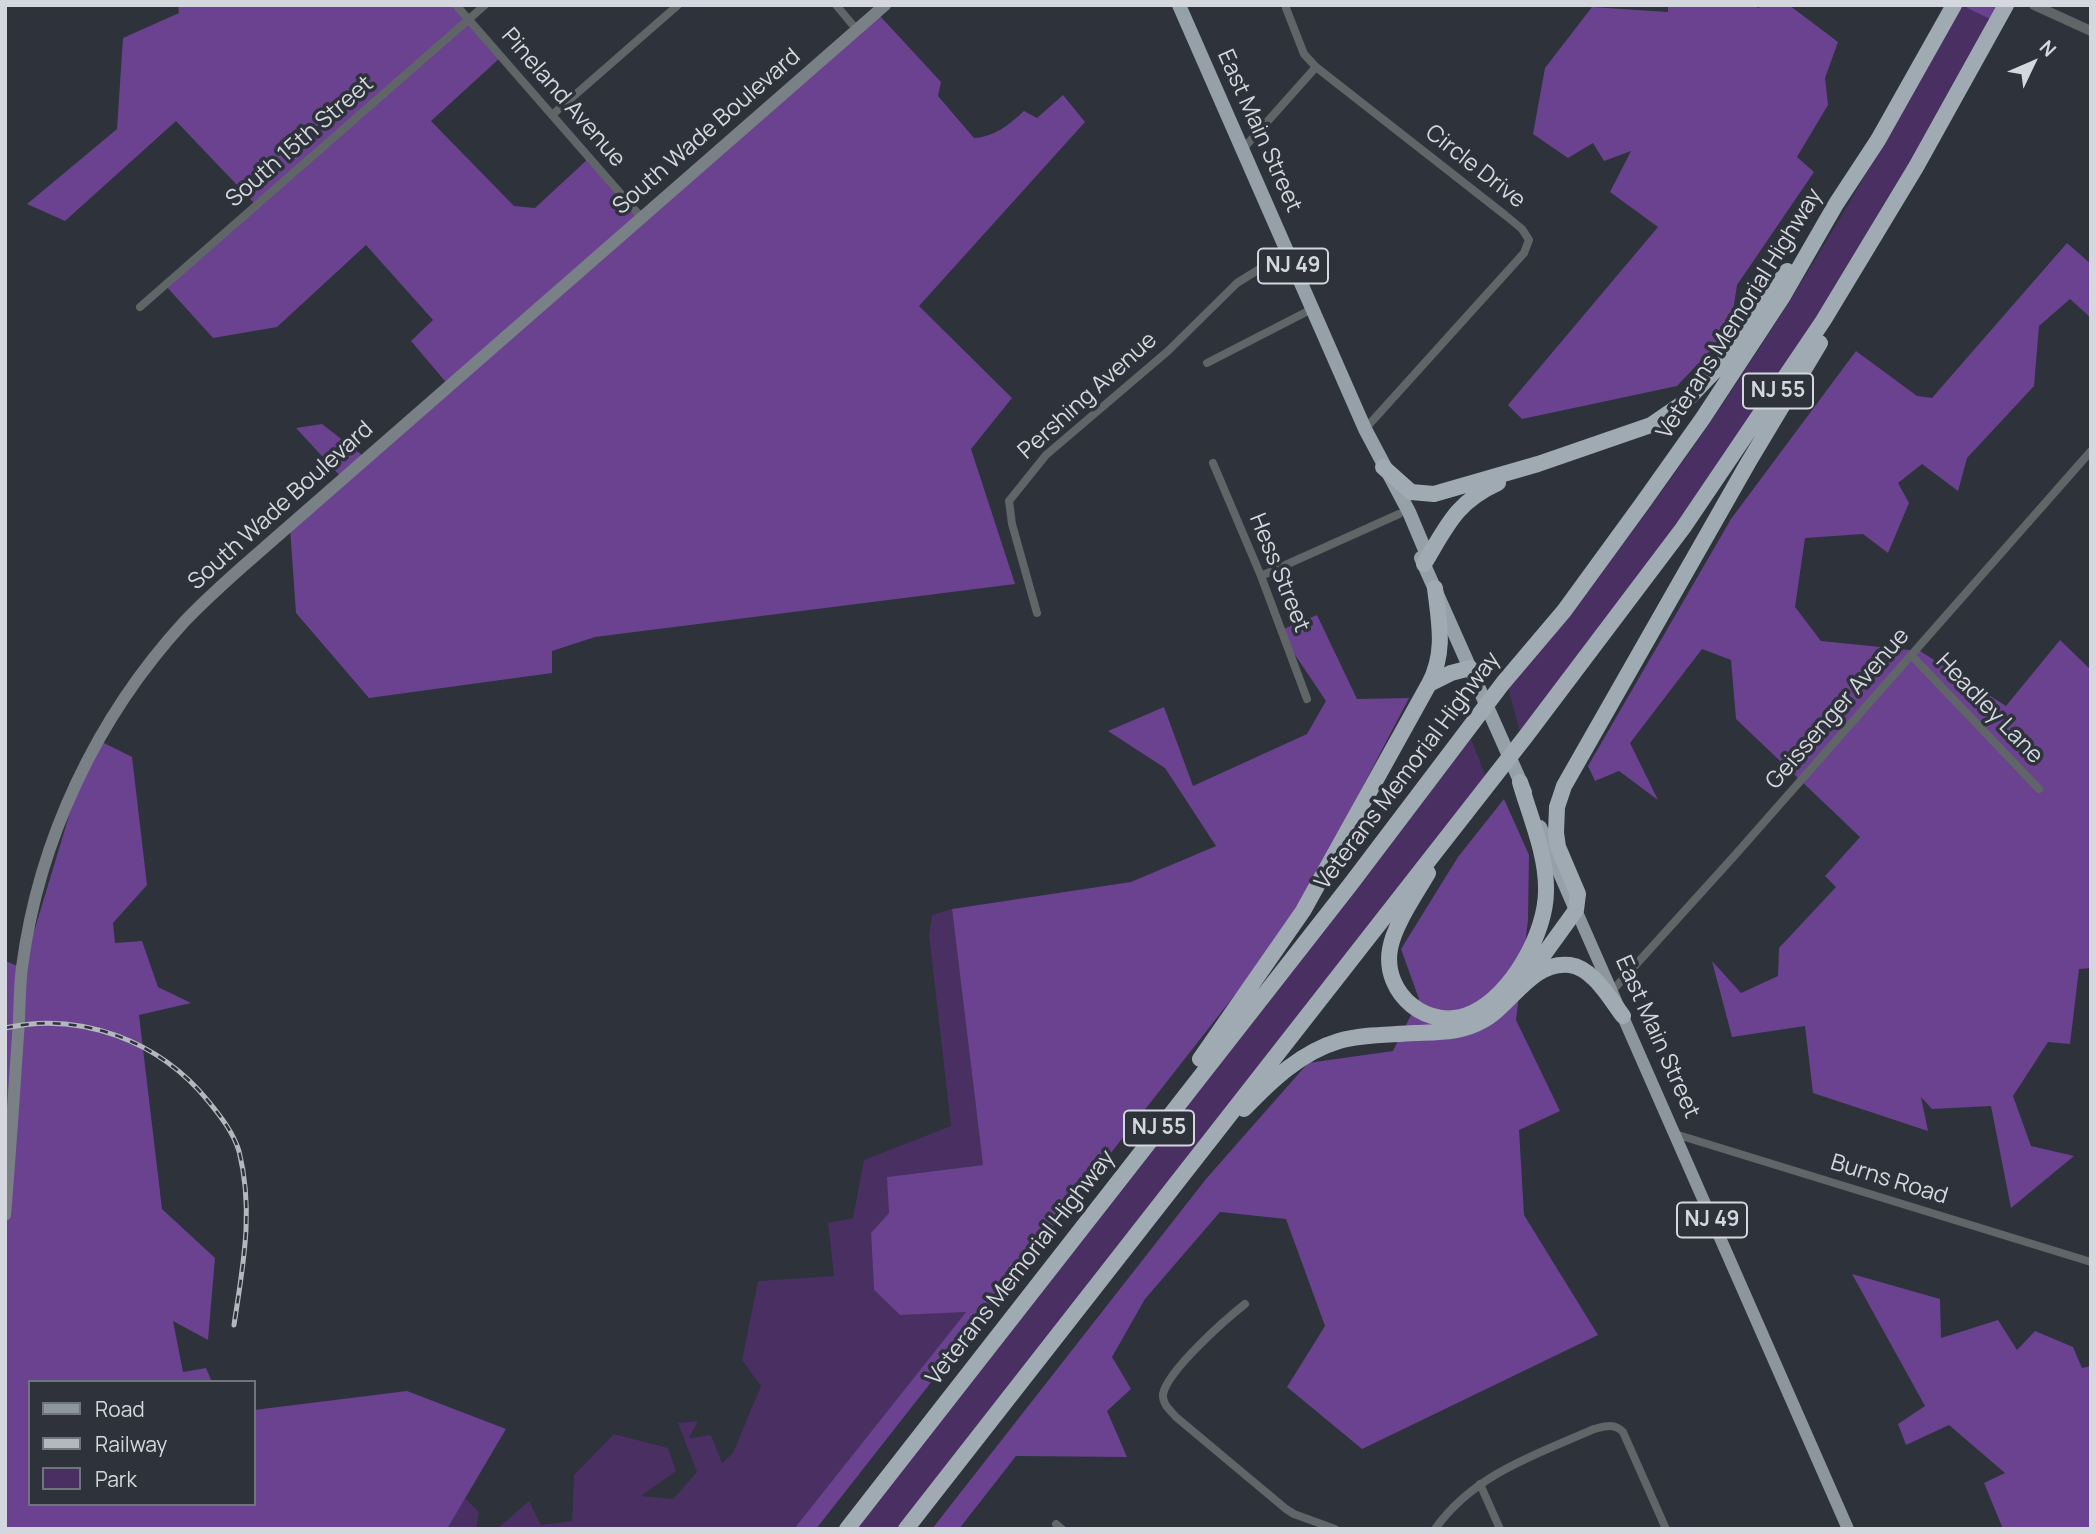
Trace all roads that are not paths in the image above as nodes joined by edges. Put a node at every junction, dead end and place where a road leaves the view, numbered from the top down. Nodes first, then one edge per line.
1 (456, 5) edge
2 (485, 5) edge
3 (678, 5) edge
4 (836, 5) edge
5 (885, 5) edge
6 (1179, 5) edge
7 (2006, 5) edge
8 (2034, 5) edge
9 (1286, 8) dead end
10 (1952, 9) edge
11 (468, 19) junction
12 (857, 30) junction
13 (2091, 31) edge
14 (1316, 67) junction
15 (552, 115) junction
16 (1242, 150) junction
17 (1836, 204) junction
18 (641, 217) junction
19 (1881, 228) junction
20 (1287, 252) junction
21 (140, 307) dead end
22 (1312, 309) junction
23 (1208, 363) dead end
24 (1365, 429) junction
25 (2091, 451) edge
26 (1213, 463) dead end
27 (1538, 464) junction
28 (1383, 467) junction
29 (1399, 514) junction
30 (1424, 564) junction
31 (1261, 576) junction
32 (1435, 589) junction
33 (1037, 613) dead end
34 (1911, 655) junction
35 (1470, 668) junction
36 (1429, 684) junction
37 (1307, 699) dead end
38 (1520, 782) junction
39 (2039, 789) dead end
40 (1462, 816) junction
41 (1576, 910) junction
42 (1521, 986) junction
43 (1612, 991) junction
44 (1623, 1016) junction
45 (1675, 1134) junction
46 (1093, 1213) junction
47 (5, 1215) edge
48 (1126, 1246) junction
49 (2091, 1262) edge
50 (1245, 1304) dead end
51 (1480, 1484) junction
52 (847, 1529) edge
53 (906, 1529) edge
54 (1335, 1529) edge
55 (1435, 1529) edge
56 (1500, 1529) edge
57 (1666, 1529) edge
58 (1848, 1529) edge

1 - 11 street, Pineland Avenue
2 - 11 street, South 15th Street
3 - 15 street
4 - 12 street
5 - 12 main road, South Wade Boulevard
6 - 16 highway, East Main Street / NJ 49
7 - 19 highway, NJ 55
8 - 13 street
9 - 14 street
10 - 17 highway, Veterans Memorial Highway / NJ 55
11 - 15 street, Pineland Avenue
11 - 21 street, South 15th Street
12 - 18 main road, South Wade Boulevard
14 - 16 street
14 - 24 street, Circle Drive
15 - 18 street, Pineland Avenue
16 - 20 highway, East Main Street / NJ 49
17 - 27 highway
17 - 46 highway, Veterans Memorial Highway / NJ 55
18 - 47 main road, South Wade Boulevard
19 - 40 highway, NJ 55
19 - 41 highway
20 - 22 highway, East Main Street / NJ 49
20 - 33 street, Pershing Avenue
22 - 23 street
22 - 24 highway, East Main Street / NJ 49
24 - 28 highway, East Main Street / NJ 49
25 - 34 street, Geissenger Avenue
26 - 31 street, Hess Street
27 - 28 highway
27 - 30 highway
28 - 29 highway, East Main Street / NJ 49
28 - 30 highway, East Main Street / NJ 49
29 - 30 highway, East Main Street / NJ 49
29 - 31 street
30 - 32 highway, East Main Street / NJ 49
31 - 37 street, Hess Street
32 - 35 highway, East Main Street / NJ 49
32 - 36 highway
34 - 39 street, Headley Lane
34 - 43 street, Geissenger Avenue
35 - 36 highway
35 - 38 highway, East Main Street / NJ 49
36 - 46 highway
38 - 40 highway
38 - 41 highway, East Main Street / NJ 49
40 - 48 highway, NJ 55
41 - 42 highway
41 - 43 main road, East Main Street / NJ 49
42 - 44 highway
42 - 48 highway
43 - 44 main road, East Main Street / NJ 49
44 - 45 main road, East Main Street / NJ 49
45 - 49 street, Burns Road
45 - 58 main road, East Main Street / NJ 49
46 - 52 highway, Veterans Memorial Highway / NJ 55
48 - 53 highway, NJ 55
50 - 54 street
51 - 55 street
51 - 56 street
51 - 57 street

